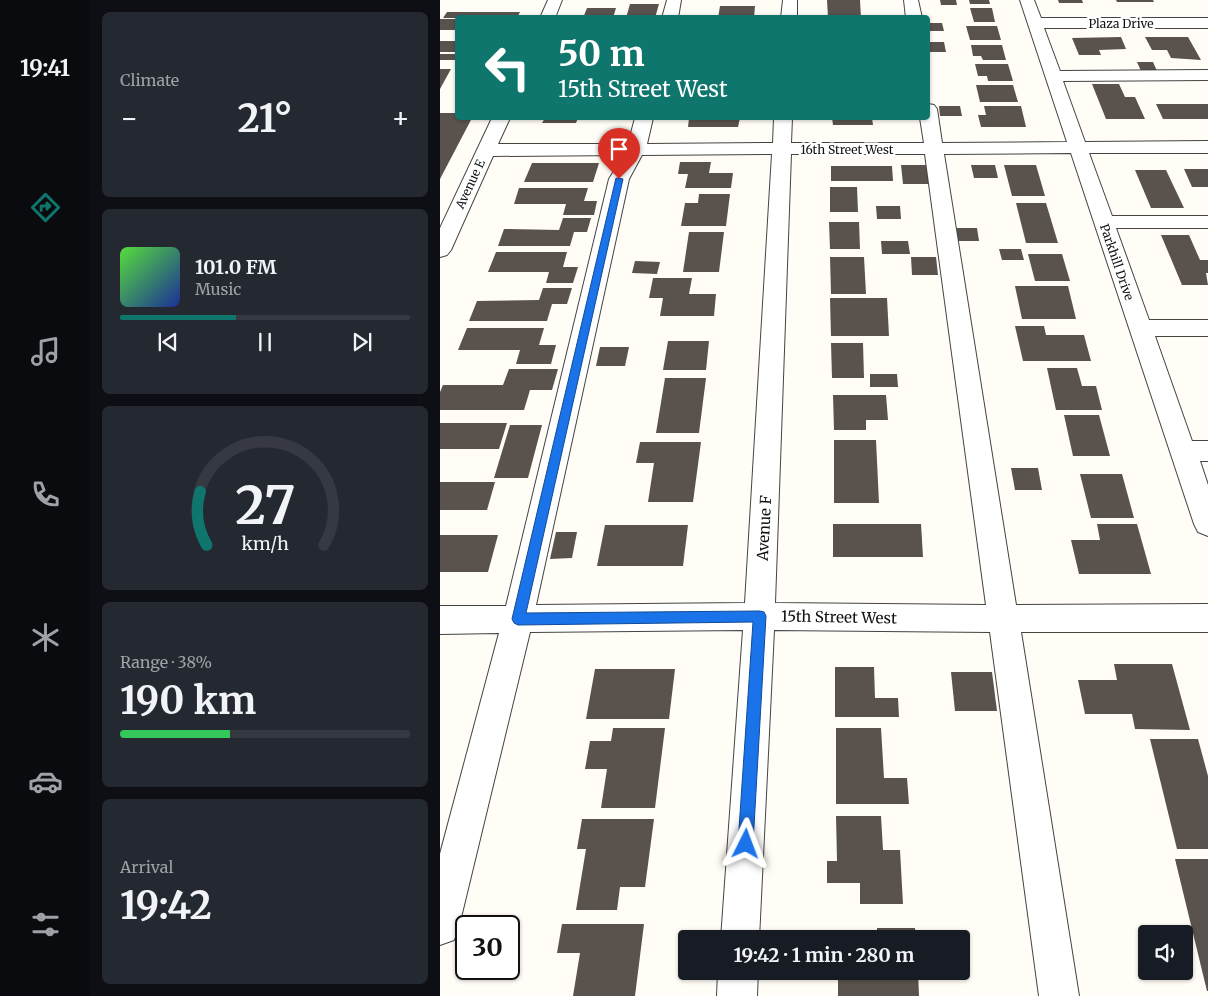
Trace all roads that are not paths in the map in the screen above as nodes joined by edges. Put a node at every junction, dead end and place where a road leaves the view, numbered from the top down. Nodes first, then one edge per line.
1 (555, 0) edge
2 (674, 0) edge
3 (790, 0) edge
4 (911, 0) edge
5 (1026, 0) edge
6 (548, 15) edge
7 (671, 15) edge
8 (789, 15) edge
9 (914, 15) edge
10 (1034, 23) junction
11 (1208, 23) edge
12 (1208, 75) edge
13 (1052, 76) junction
14 (500, 120) edge
15 (644, 120) edge
16 (783, 120) edge
17 (930, 120) edge
18 (934, 148) junction
19 (1077, 148) junction
20 (1208, 148) edge
21 (781, 149) junction
22 (486, 150) junction
23 (636, 150) junction
24 (1103, 222) junction
25 (1208, 222) edge
26 (440, 250) edge
27 (1140, 328) junction
28 (1208, 328) edge
29 (1182, 451) junction
30 (1208, 451) edge
31 (1208, 524) edge
32 (760, 616) junction
33 (1208, 618) edge
34 (518, 619) junction
35 (440, 620) edge
36 (1005, 620) junction
37 (440, 926) edge
38 (741, 930) edge
39 (737, 980) edge
40 (736, 996) edge
41 (1059, 996) edge

1 - 6 street
2 - 7 street
3 - 8 street
4 - 9 street
5 - 10 street, Parkhill Drive
10 - 11 street, Plaza Drive
10 - 13 street, Parkhill Drive
12 - 13 street
13 - 19 street, Parkhill Drive
14 - 22 street, Avenue E
15 - 23 street
16 - 21 street, Avenue F
17 - 18 street
18 - 19 street, 16th Street West
18 - 21 street, 16th Street West
18 - 36 street
19 - 20 street, 16th Street West
19 - 24 street, Parkhill Drive
21 - 23 street, 16th Street West
21 - 32 street, Avenue F
22 - 23 street, 16th Street West
22 - 26 street, Avenue E
23 - 34 street
24 - 25 street
24 - 27 street, Parkhill Drive
27 - 28 street
27 - 29 street, Parkhill Drive
29 - 30 street
29 - 31 street, Parkhill Drive
32 - 34 street, 15th Street West
32 - 36 street, 15th Street West
32 - 38 street, Avenue F
33 - 36 street, 15th Street West
34 - 35 street, 15th Street West
34 - 37 street
36 - 41 street
39 - 40 street

